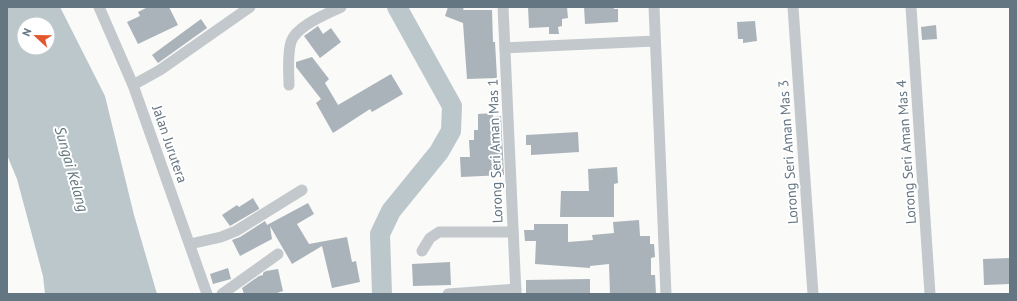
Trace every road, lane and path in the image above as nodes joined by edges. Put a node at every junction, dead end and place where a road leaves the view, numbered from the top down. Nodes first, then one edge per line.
1 (99, 7) edge
2 (250, 7) edge
3 (342, 7) edge
4 (503, 7) edge
5 (654, 7) edge
6 (793, 7) edge
7 (911, 7) edge
8 (656, 41) junction
9 (505, 48) junction
10 (133, 85) junction
11 (289, 85) dead end
12 (302, 190) dead end
13 (513, 232) junction
14 (190, 244) junction
15 (422, 252) dead end
16 (278, 254) dead end
17 (516, 292) edge
18 (207, 294) edge
19 (222, 294) edge
20 (448, 294) edge
21 (666, 294) edge
22 (813, 294) edge
23 (930, 294) edge

1 - 10 street, Jalan Jurutera
2 - 10 street
3 - 11 street
4 - 9 street, Lorong Seri Aman Mas 1
5 - 8 street
6 - 22 street, Lorong Seri Aman Mas 3
7 - 23 street, Lorong Seri Aman Mas 4
8 - 9 street
8 - 21 street
9 - 13 street, Lorong Seri Aman Mas 1
10 - 14 street, Jalan Jurutera
12 - 14 street
13 - 15 street
13 - 17 street, Lorong Seri Aman Mas 1
14 - 18 street, Jalan Jurutera
16 - 19 street
17 - 20 street

